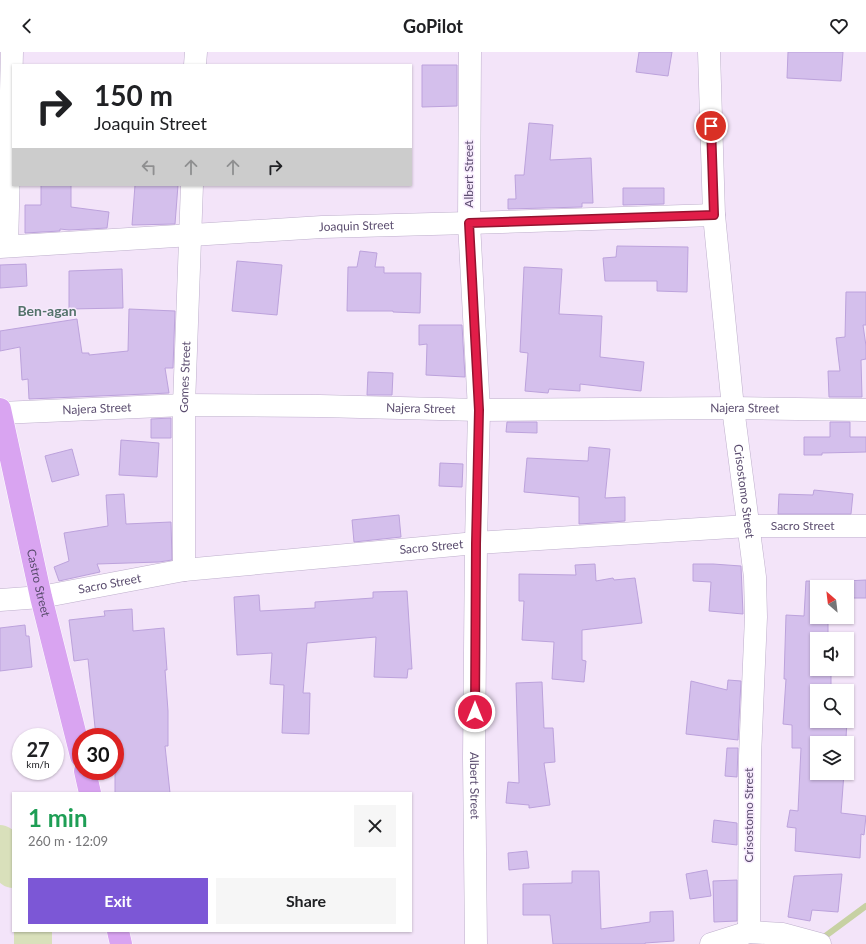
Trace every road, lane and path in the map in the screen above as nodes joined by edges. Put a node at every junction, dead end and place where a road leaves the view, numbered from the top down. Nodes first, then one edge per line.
1 (12, 52) edge
2 (196, 52) edge
3 (470, 52) edge
4 (709, 52) edge
5 (195, 64) edge
6 (192, 186) edge
7 (714, 215) junction
8 (469, 223) junction
9 (191, 235) junction
10 (4, 246) edge
11 (184, 405) junction
12 (733, 408) junction
13 (479, 410) junction
14 (866, 410) edge
15 (0, 412) edge
16 (748, 526) junction
17 (866, 526) edge
18 (476, 544) junction
19 (184, 570) junction
20 (41, 598) junction
21 (0, 600) edge
22 (74, 728) edge
23 (87, 780) edge
24 (90, 792) edge
25 (118, 932) edge
26 (749, 932) junction
27 (812, 942) edge
28 (121, 944) edge
29 (476, 944) edge
30 (710, 944) edge

1 - 10 street
2 - 5 street
3 - 8 street, Albert Street
4 - 7 street, Crisostomo Street
6 - 9 street, Gomes Street
7 - 8 street, Joaquin Street
7 - 12 street, Crisostomo Street
8 - 9 street, Joaquin Street
8 - 13 street, Albert Street
9 - 10 street, Joaquin Street
9 - 11 street, Gomes Street
11 - 13 street, Najera Street
11 - 15 street, Najera Street
11 - 19 street, Gomes Street
12 - 13 street, Najera Street
12 - 14 street, Najera Street
12 - 16 street, Crisostomo Street
13 - 18 street, Albert Street
15 - 20 main road, Castro Street
16 - 17 street, Sacro Street
16 - 18 street, Sacro Street
16 - 26 street, Crisostomo Street
18 - 19 street, Sacro Street
18 - 29 street, Albert Street
19 - 20 street, Sacro Street
20 - 21 street, Sacro Street
20 - 22 main road, Castro Street
23 - 24 main road
25 - 28 main road
26 - 27 street
26 - 30 street

